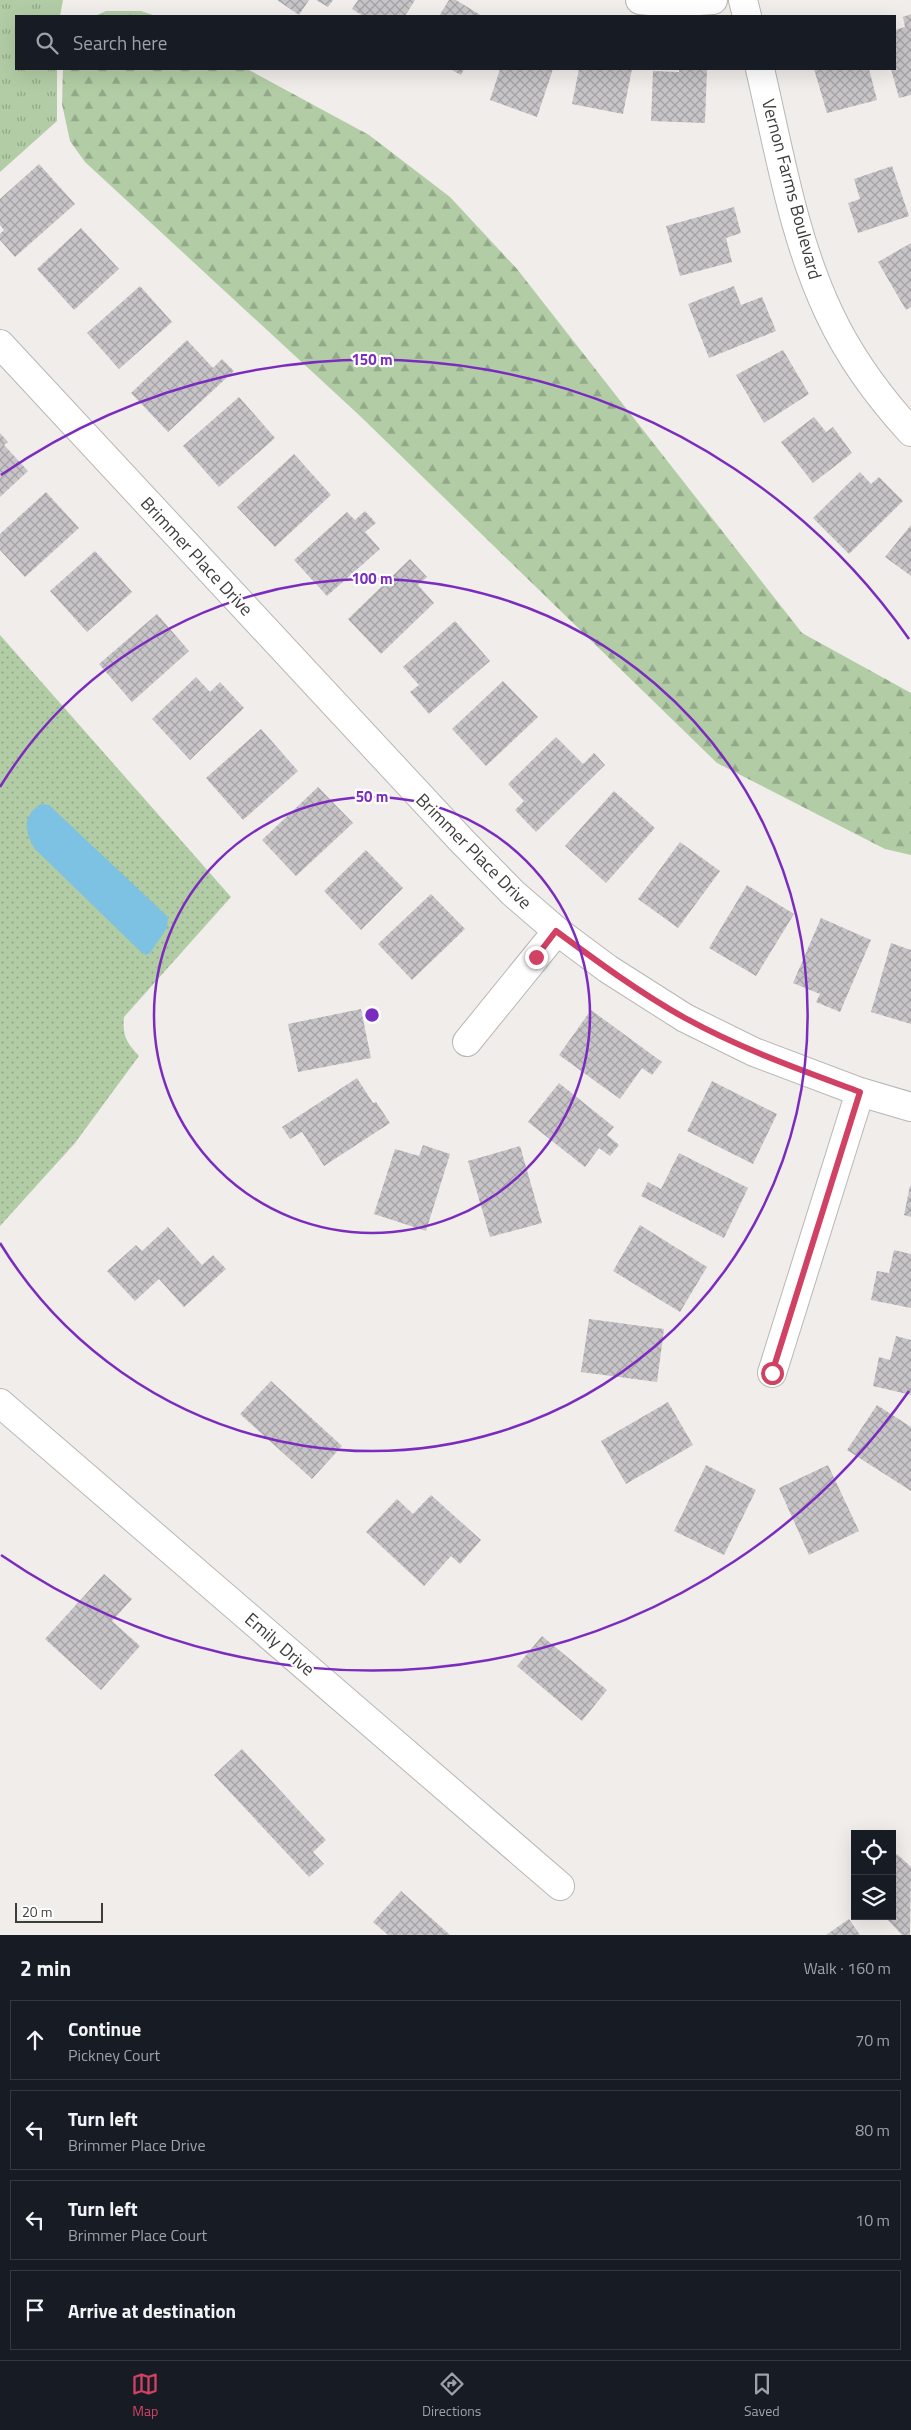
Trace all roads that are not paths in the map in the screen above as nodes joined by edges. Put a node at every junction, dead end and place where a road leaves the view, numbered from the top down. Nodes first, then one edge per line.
1 (640, 0) edge
2 (713, 0) edge
3 (743, 0) edge
4 (747, 15) edge
5 (760, 70) edge
6 (0, 344) edge
7 (911, 432) edge
8 (556, 931) junction
9 (467, 1042) dead end
10 (860, 1092) junction
11 (911, 1107) edge
12 (772, 1373) dead end
13 (0, 1403) edge
14 (560, 1886) dead end

1 - 2 street
3 - 4 street
5 - 7 street, Vernon Farms Boulevard
6 - 8 street, Brimmer Place Drive
8 - 9 street
8 - 10 street, Brimmer Place Drive
10 - 11 street, Brimmer Place Drive
10 - 12 street
13 - 14 street, Emily Drive

